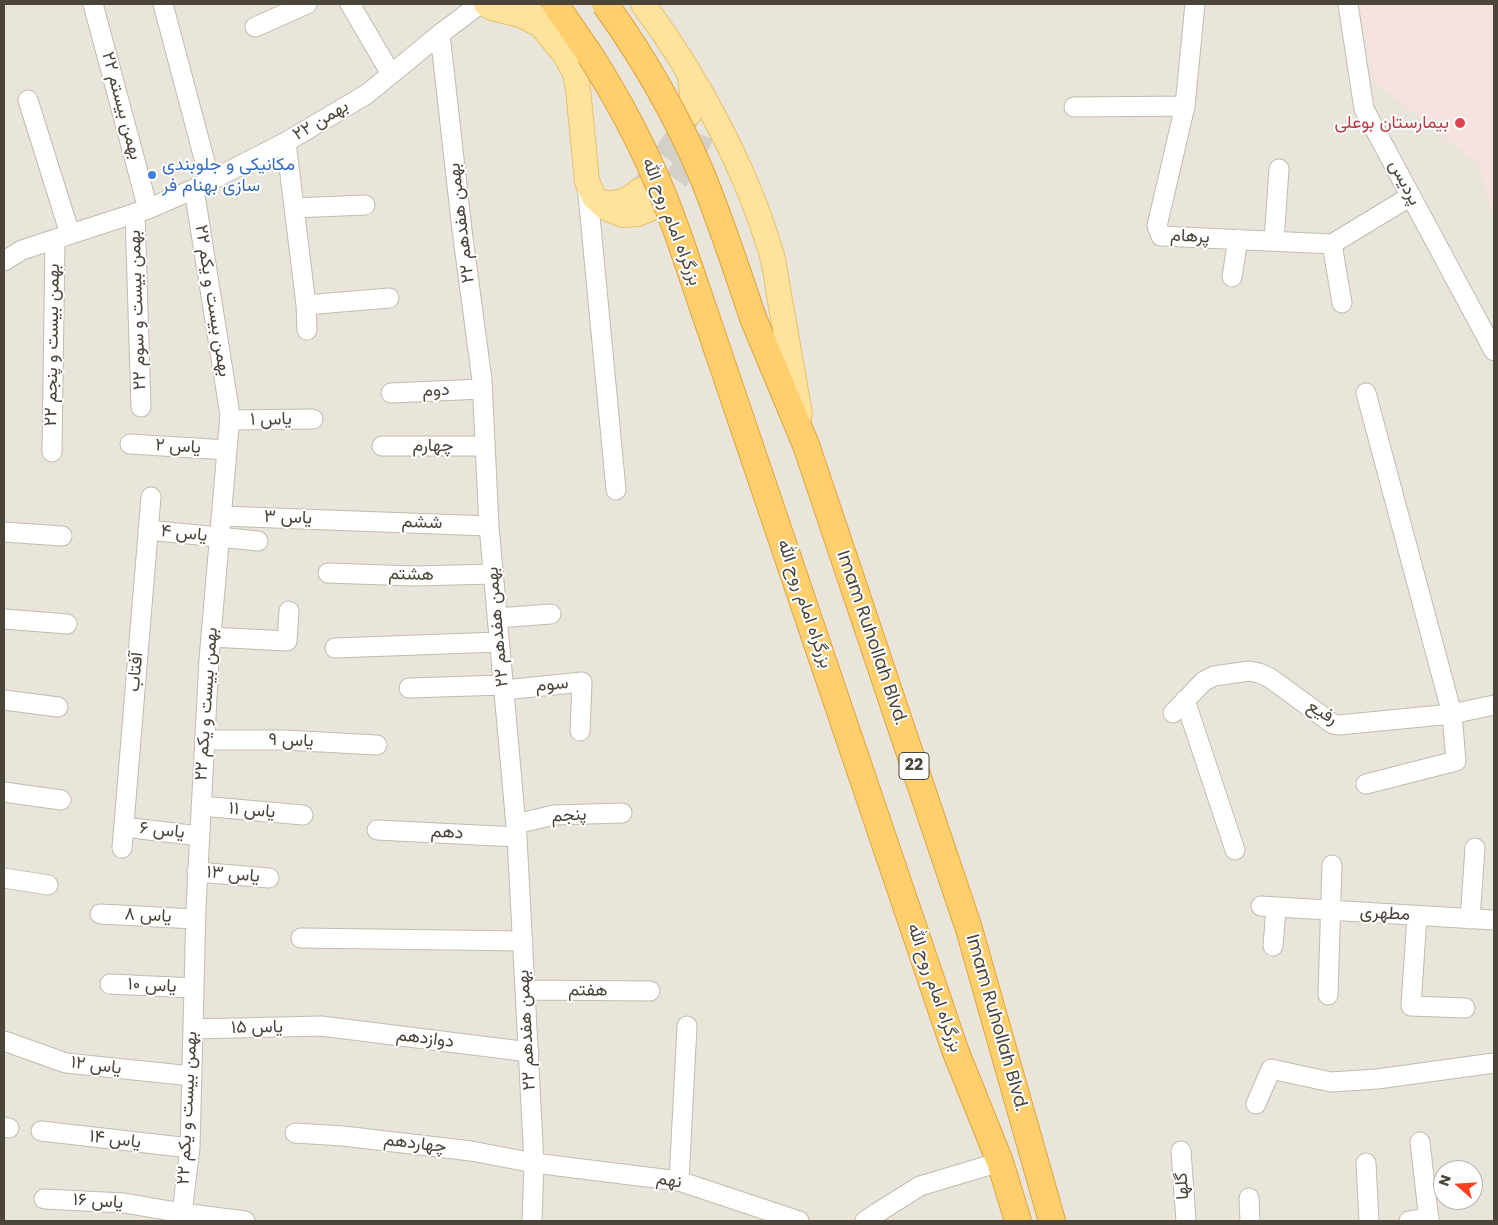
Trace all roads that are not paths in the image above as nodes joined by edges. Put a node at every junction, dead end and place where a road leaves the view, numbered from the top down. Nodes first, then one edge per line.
1 (93, 4) edge
2 (163, 4) edge
3 (308, 4) edge
4 (350, 4) edge
5 (480, 4) edge
6 (486, 4) edge
7 (524, 4) edge
8 (555, 4) edge
9 (604, 4) edge
10 (642, 4) edge
11 (1195, 4) edge
12 (1348, 4) edge
13 (255, 26) dead end
14 (547, 32) junction
15 (440, 34) junction
16 (687, 69) junction
17 (391, 74) junction
18 (700, 92) junction
19 (28, 100) dead end
20 (1185, 106) junction
21 (1074, 107) dead end
22 (689, 114) tunnel mouth
23 (702, 135) tunnel mouth
24 (286, 142) junction
25 (1279, 169) dead end
26 (587, 178) junction
27 (202, 185) junction
28 (1411, 196) junction
29 (645, 200) tunnel mouth
30 (365, 205) dead end
31 (294, 208) junction
32 (142, 211) junction
33 (62, 236) junction
34 (1238, 239) junction
35 (1274, 241) junction
36 (1332, 244) junction
37 (4, 261) edge
38 (1232, 277) dead end
39 (389, 298) dead end
40 (1342, 303) dead end
41 (306, 305) junction
42 (307, 330) dead end
43 (1494, 351) edge
44 (482, 389) junction
45 (391, 393) dead end
46 (1366, 393) dead end
47 (141, 407) dead end
48 (314, 419) dead end
49 (229, 420) junction
50 (130, 444) dead end
51 (806, 445) junction
52 (382, 446) dead end
53 (485, 446) junction
54 (227, 450) junction
55 (52, 452) dead end
56 (616, 490) dead end
57 (151, 497) dead end
58 (221, 516) junction
59 (355, 521) joint
60 (489, 526) junction
61 (148, 530) junction
62 (4, 532) edge
63 (62, 536) dead end
64 (219, 538) junction
65 (258, 541) dead end
66 (328, 573) dead end
67 (493, 574) junction
68 (289, 611) dead end
69 (551, 614) dead end
70 (497, 618) junction
71 (4, 619) edge
72 (67, 624) dead end
73 (211, 637) junction
74 (500, 642) junction
75 (335, 648) dead end
76 (504, 687) junction
77 (409, 688) dead end
78 (4, 700) edge
79 (1494, 705) edge
80 (58, 707) dead end
81 (1452, 714) junction
82 (580, 731) dead end
83 (204, 740) junction
84 (377, 745) dead end
85 (1366, 784) dead end
86 (4, 792) edge
87 (61, 800) dead end
88 (201, 806) junction
89 (622, 813) dead end
90 (303, 815) dead end
91 (124, 827) junction
92 (377, 830) dead end
93 (517, 831) junction
94 (200, 836) junction
95 (122, 848) dead end
96 (1476, 848) dead end
97 (1235, 850) dead end
98 (1332, 865) dead end
99 (197, 872) junction
100 (4, 878) edge
101 (269, 878) dead end
102 (48, 885) dead end
103 (1330, 911) junction
104 (100, 914) dead end
105 (1416, 916) junction
106 (195, 918) junction
107 (1470, 919) junction
108 (1494, 920) edge
109 (301, 938) dead end
110 (523, 941) junction
111 (1273, 946) dead end
112 (110, 984) dead end
113 (194, 988) junction
114 (525, 990) junction
115 (650, 991) dead end
116 (1328, 995) dead end
117 (1466, 1008) dead end
118 (321, 1026) joint
119 (686, 1026) dead end
120 (193, 1029) junction
121 (4, 1042) edge
122 (529, 1052) junction
123 (1494, 1063) edge
124 (192, 1076) junction
125 (1256, 1104) dead end
126 (41, 1131) dead end
127 (295, 1133) dead end
128 (1420, 1142) dead end
129 (190, 1148) junction
130 (1181, 1151) dead end
131 (1000, 1162) junction
132 (534, 1163) junction
133 (1366, 1163) dead end
134 (679, 1181) junction
135 (44, 1198) dead end
136 (1249, 1198) dead end
137 (181, 1217) edge
138 (1429, 1219) edge
139 (245, 1221) edge
140 (532, 1221) edge
141 (799, 1221) edge
142 (865, 1221) edge
143 (1018, 1221) edge
144 (1052, 1221) edge
145 (1186, 1221) edge
146 (1250, 1221) edge
147 (1369, 1221) edge
148 (1409, 1221) edge

1 - 32 street, ۲۲ بهمن بیستم
2 - 27 street, ۲۲ بهمن بیست و یکم
3 - 13 street
4 - 17 street
5 - 15 street, ۲۲ بهمن
6 - 14 main road
7 - 14 main road
8 - 131 highway, بزرگراه امام روح الله, bridge
9 - 51 highway, Imam Ruhollah Blvd. / 22, bridge
10 - 16 main road
11 - 20 street, پرهام
12 - 28 street, پردیس
14 - 26 main road
15 - 17 street, ۲۲ بهمن
15 - 44 street, ۲۲ بهمن هفدهم
16 - 18 main road
16 - 22 main road
17 - 24 street, ۲۲ بهمن
18 - 23 main road
18 - 51 main road
19 - 33 street, ۲۲ بهمن بیست و پنجم
20 - 21 street
20 - 34 street, پرهام
24 - 27 street, ۲۲ بهمن
24 - 31 street
25 - 35 street
26 - 29 main road
26 - 56 street
27 - 32 street, ۲۲ بهمن
27 - 49 street, ۲۲ بهمن بیست و یکم
28 - 36 street
28 - 43 street, پردیس
30 - 31 street
31 - 41 street
32 - 33 street, ۲۲ بهمن
32 - 47 street, ۲۲ بهمن بیست و سوم
33 - 37 street, ۲۲ بهمن
33 - 55 street, ۲۲ بهمن بیست و پنجم
34 - 35 street, پرهام
34 - 38 street
35 - 36 street, پرهام
36 - 40 street
39 - 41 street
41 - 42 street
44 - 45 street, دوم
44 - 53 street, ۲۲ بهمن هفدهم
46 - 81 street
48 - 49 street, یاس ۱
49 - 54 street, ۲۲ بهمن بیست و یکم
50 - 54 street, یاس ۲
51 - 144 highway, Imam Ruhollah Blvd. / 22
52 - 53 street, چهارم
53 - 60 street, ۲۲ بهمن هفدهم
54 - 58 street, ۲۲ بهمن بیست و یکم
57 - 61 street, آفتاب
58 - 59 street, یاس ۳
58 - 64 street, ۲۲ بهمن بیست و یکم
59 - 60 street, ششم
60 - 67 street, ۲۲ بهمن هفدهم
61 - 64 street, یاس ۴
61 - 91 street, آفتاب
62 - 63 street
64 - 65 street, یاس ۴
64 - 73 street, ۲۲ بهمن بیست و یکم
66 - 67 street, هشتم
67 - 70 street, ۲۲ بهمن هفدهم
68 - 73 street
69 - 70 street
70 - 74 street, ۲۲ بهمن هفدهم
71 - 72 street
73 - 83 street, ۲۲ بهمن بیست و یکم
74 - 75 street
74 - 76 street, ۲۲ بهمن هفدهم
76 - 77 street
76 - 82 street, سوم
76 - 93 street, ۲۲ بهمن هفدهم
78 - 80 street
79 - 81 street, رفیع
81 - 85 street
81 - 97 street, رفیع
83 - 84 street, یاس ۹
83 - 88 street, ۲۲ بهمن بیست و یکم
86 - 87 street
88 - 90 street, یاس ۱۱
88 - 94 street, ۲۲ بهمن بیست و یکم
89 - 93 street, پنجم
91 - 94 street, یاس ۶
91 - 95 street, آفتاب
92 - 93 street, دهم
93 - 110 street, ۲۲ بهمن هفدهم
94 - 99 street, ۲۲ بهمن بیست و یکم
96 - 107 street
98 - 103 street
99 - 101 street, یاس ۱۳
99 - 106 street, ۲۲ بهمن بیست و یکم
100 - 102 street
103 - 105 street, مطهری
103 - 111 street, مطهری
103 - 116 street
104 - 106 street, یاس ۸
105 - 107 street, مطهری
105 - 117 street
106 - 113 street, ۲۲ بهمن بیست و یکم
107 - 108 street, مطهری
109 - 110 street
110 - 114 street, ۲۲ بهمن هفدهم
112 - 113 street, یاس ۱۰
113 - 120 street, ۲۲ بهمن بیست و یکم
114 - 115 street, هفتم
114 - 122 street, ۲۲ بهمن هفدهم
118 - 120 street, یاس ۱۵
118 - 122 street, دوازدهم
119 - 134 street
120 - 124 street, ۲۲ بهمن بیست و یکم
121 - 124 street, یاس ۱۲
122 - 132 street, ۲۲ بهمن هفدهم
123 - 125 street
124 - 129 street, ۲۲ بهمن بیست و یکم
126 - 129 street, یاس ۱۴
127 - 132 street, چهاردهم
128 - 138 street
129 - 137 street, ۲۲ بهمن بیست و یکم
130 - 145 street, گلها
131 - 142 street
131 - 143 highway, بزرگراه امام روح الله
132 - 134 street, نهم
132 - 140 street, ۲۲ بهمن هفدهم
133 - 147 street
134 - 141 street, نهم
135 - 137 street, یاس ۱۶
136 - 146 street
137 - 139 street, یاس ۱۶
138 - 148 street

